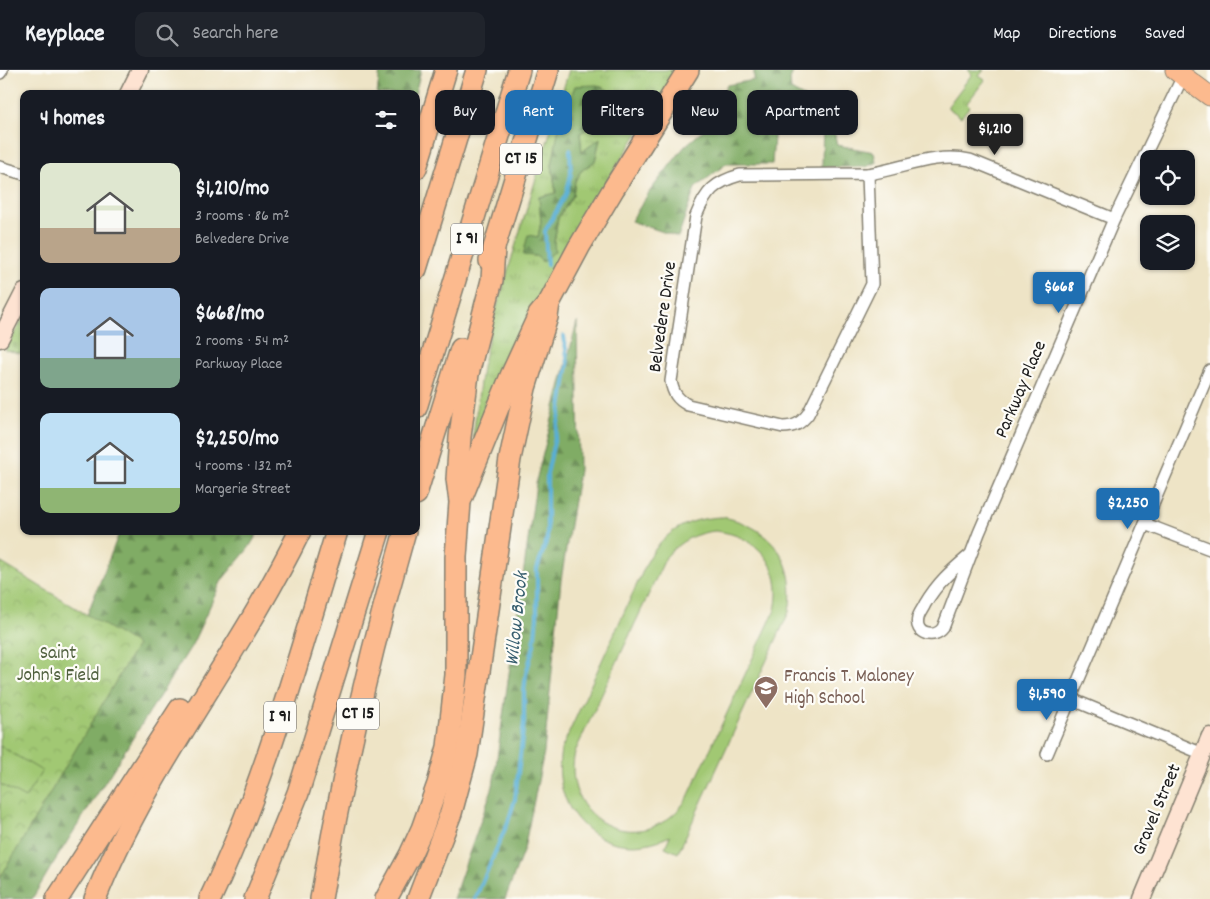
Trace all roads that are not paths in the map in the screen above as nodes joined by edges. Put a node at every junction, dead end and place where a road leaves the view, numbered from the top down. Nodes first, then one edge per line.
1 (2, 70) edge
2 (140, 70) edge
3 (446, 70) edge
4 (477, 70) edge
5 (519, 70) edge
6 (548, 70) edge
7 (688, 70) edge
8 (1179, 73) edge
9 (0, 74) edge
10 (130, 90) edge
11 (1210, 96) edge
12 (420, 155) edge
13 (0, 167) edge
14 (20, 173) edge
15 (868, 174) junction
16 (1114, 219) junction
17 (494, 248) junction
18 (420, 257) edge
19 (20, 300) edge
20 (549, 303) junction
21 (0, 339) edge
22 (1210, 370) edge
23 (420, 395) edge
24 (420, 481) edge
25 (460, 502) junction
26 (1145, 524) junction
27 (298, 535) edge
28 (336, 535) edge
29 (378, 535) edge
30 (404, 535) edge
31 (1210, 549) edge
32 (970, 555) junction
33 (273, 585) junction
34 (1071, 699) junction
35 (1210, 736) edge
36 (1047, 754) dead end
37 (1203, 754) junction
38 (57, 899) edge
39 (95, 899) edge
40 (210, 899) edge
41 (255, 899) edge
42 (320, 899) edge
43 (386, 899) edge
44 (418, 899) edge
45 (1142, 899) edge

1 - 9 street
2 - 10 main road
3 - 12 highway
4 - 18 highway, I 91
5 - 23 highway, I 91
6 - 17 highway, CT 15
7 - 20 highway
8 - 11 main road
8 - 16 street, Parkway Place
13 - 14 street
15 - 15 street, Belvedere Drive
15 - 16 street, Belvedere Drive
16 - 32 street, Parkway Place
17 - 24 highway, CT 15
17 - 25 highway
19 - 21 main road
20 - 25 highway
20 - 44 highway
22 - 26 street
25 - 43 highway
26 - 31 street
26 - 34 street
27 - 33 highway
28 - 40 highway, I 91
29 - 41 highway, I 91
30 - 42 highway, CT 15
32 - 32 street, Parkway Place
33 - 38 highway
33 - 39 highway
34 - 36 street
34 - 37 street
35 - 37 main road, Gravel Street
37 - 45 main road, Gravel Street

